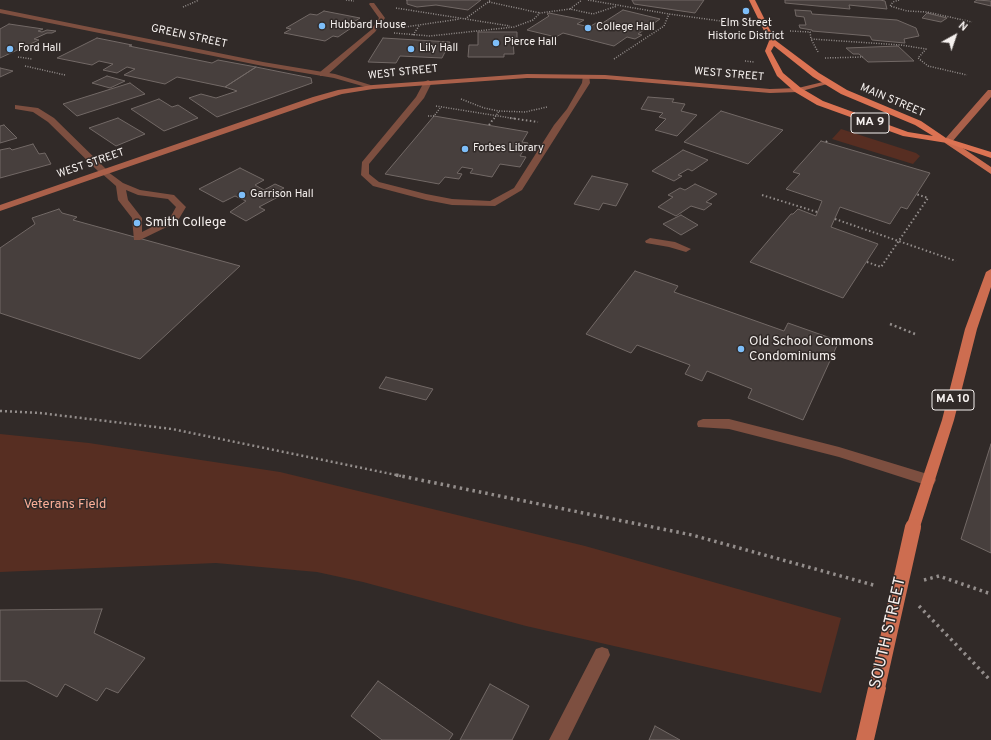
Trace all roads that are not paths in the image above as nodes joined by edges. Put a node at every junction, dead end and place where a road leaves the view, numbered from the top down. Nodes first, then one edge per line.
1 (752, 0) edge
2 (372, 4) road end
3 (0, 11) edge
4 (11, 13) junction
5 (0, 18) edge
6 (772, 41) junction
7 (324, 74) junction
8 (586, 77) junction
9 (428, 82) junction
10 (827, 83) junction
11 (374, 87) junction
12 (798, 90) junction
13 (991, 92) edge
14 (18, 106) dead end
15 (948, 141) junction
16 (991, 155) edge
17 (991, 171) edge
18 (104, 172) junction
19 (120, 185) junction
20 (0, 208) edge
21 (650, 241) dead end
22 (686, 248) dead end
23 (991, 272) edge
24 (703, 424) dead end
25 (929, 480) junction
26 (602, 655) dead end
27 (558, 740) edge
28 (865, 740) edge

1 - 6 highway
2 - 7 street
3 - 4 street, GREEN STREET
4 - 5 street
4 - 7 street, GREEN STREET
6 - 10 highway, MAIN STREET
6 - 12 highway, MA 9
7 - 11 street, GREEN STREET
8 - 9 main road, WEST STREET
8 - 9 street
8 - 12 main road, WEST STREET
9 - 11 main road, WEST STREET
10 - 12 main road, WEST STREET
10 - 15 highway, MAIN STREET
11 - 18 main road, WEST STREET
12 - 15 highway, MAIN STREET / MA 9
13 - 15 main road
14 - 18 street
15 - 16 highway, MAIN STREET
15 - 17 main road
18 - 19 street
18 - 20 main road, WEST STREET
19 - 19 street
21 - 22 street
23 - 25 main road, MA 10
24 - 25 street
25 - 28 main road, SOUTH STREET / MA 10, bridge
26 - 27 street

